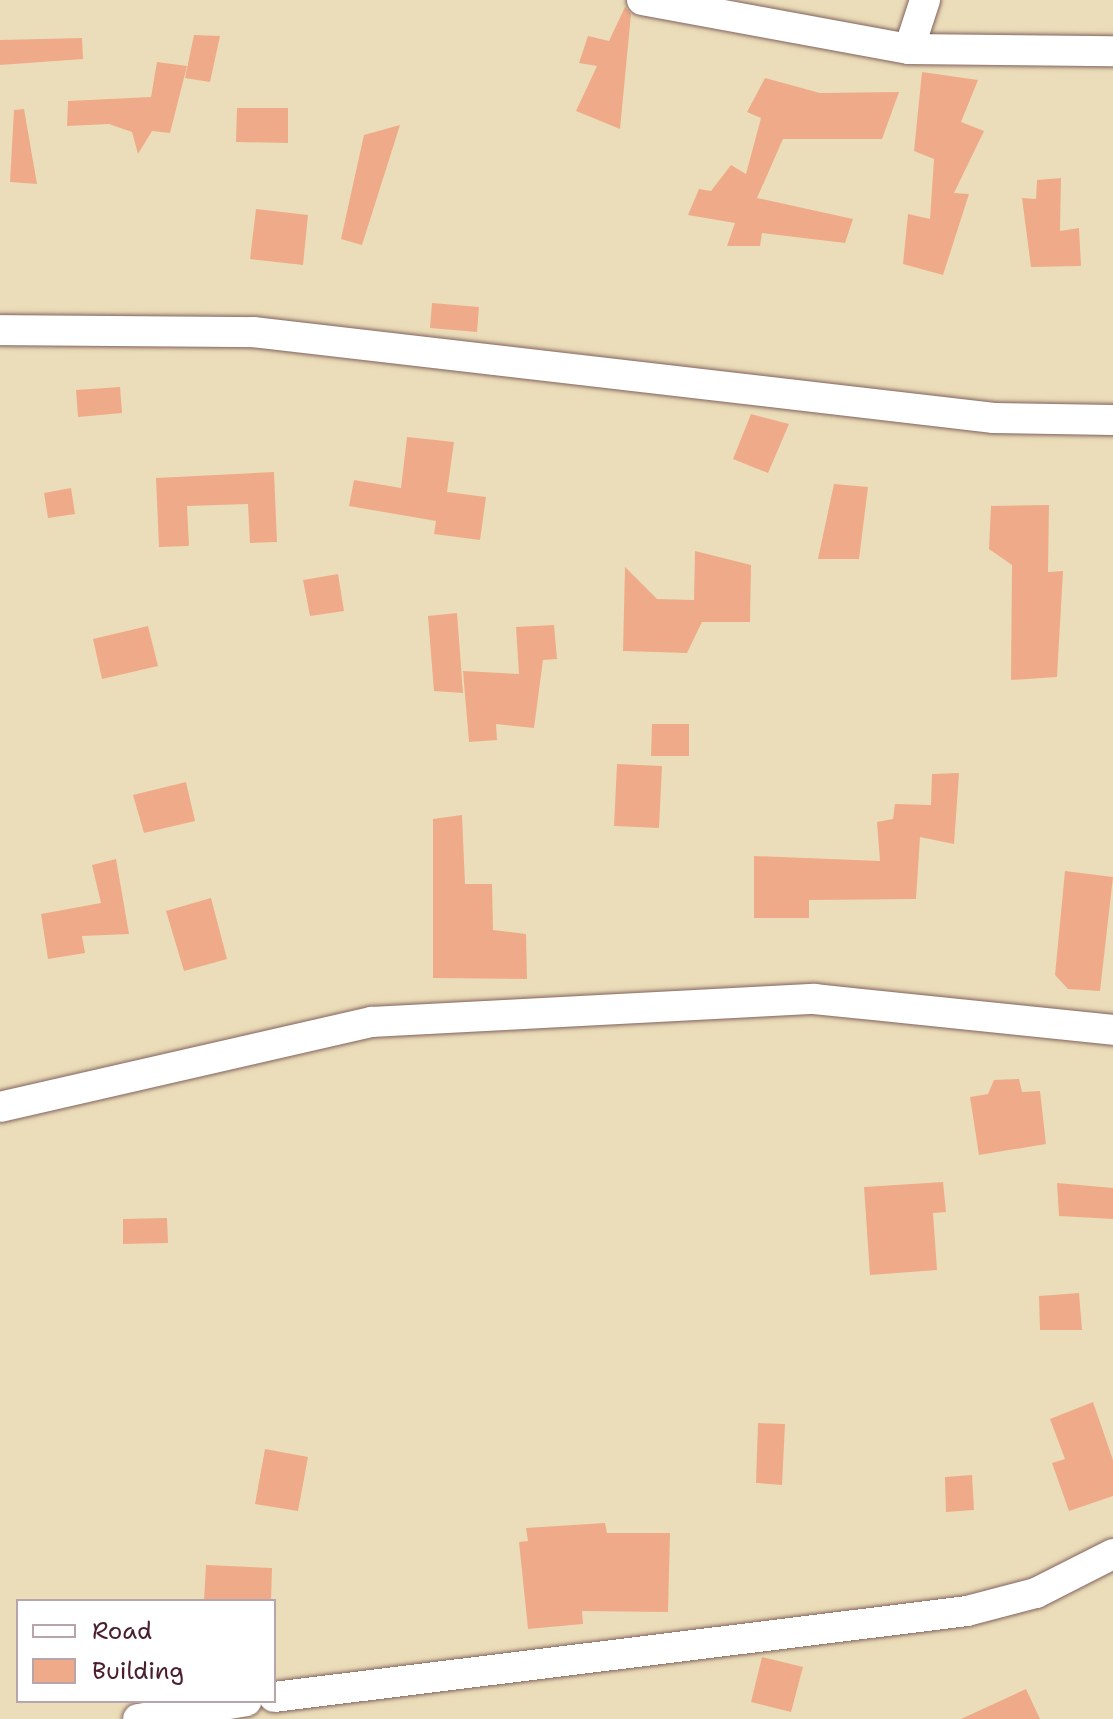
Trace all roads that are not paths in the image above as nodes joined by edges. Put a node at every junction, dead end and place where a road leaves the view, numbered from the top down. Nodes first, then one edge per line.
1 (642, 0) edge
2 (925, 0) edge
3 (909, 49) junction
4 (1113, 51) edge
5 (0, 330) edge
6 (1113, 420) edge
7 (1113, 1030) edge
8 (0, 1107) edge
9 (1113, 1554) edge
10 (276, 1697) edge
11 (235, 1703) edge
12 (138, 1719) edge

1 - 3 street
2 - 3 street
3 - 4 street
5 - 6 street
7 - 8 street
9 - 10 street
11 - 12 street

